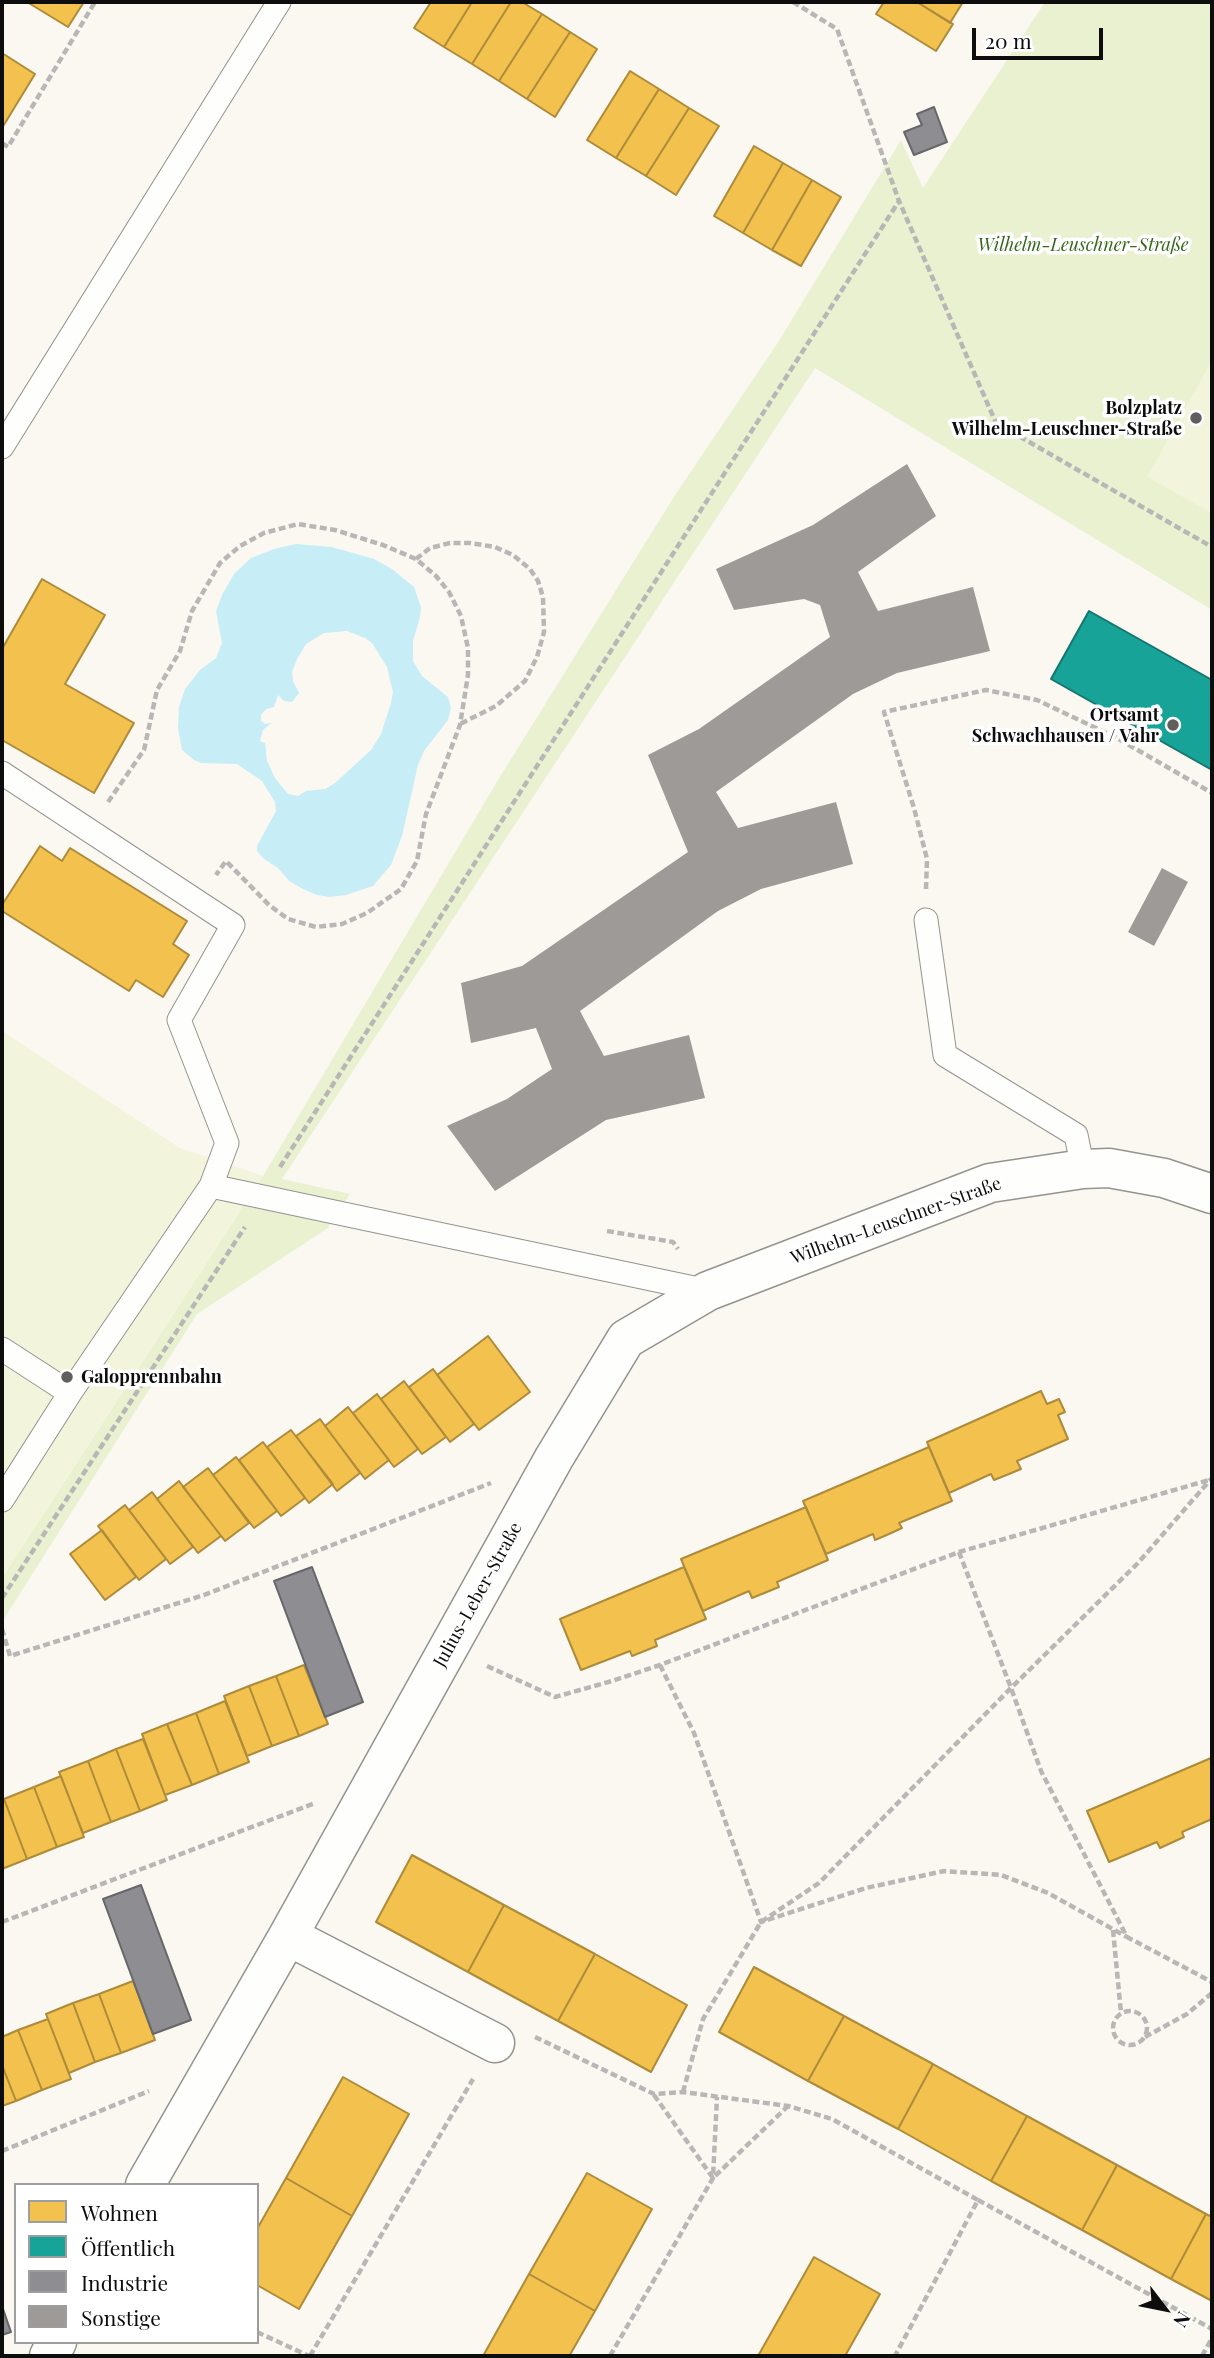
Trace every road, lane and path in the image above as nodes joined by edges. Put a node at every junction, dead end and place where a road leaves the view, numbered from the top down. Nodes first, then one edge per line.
1 (96, 2) edge
2 (279, 2) edge
3 (793, 2) edge
4 (2, 143) edge
5 (899, 201) junction
6 (2, 447) edge
7 (1212, 547) edge
8 (416, 559) junction
9 (460, 725) junction
10 (2, 774) edge
11 (1212, 793) edge
12 (88, 830) junction
13 (197, 902) junction
14 (926, 920) joint
15 (279, 1168) dead end
16 (1083, 1169) junction
17 (211, 1186) junction
18 (1209, 1186) edge
19 (264, 1196) junction
20 (708, 1291) junction
21 (2, 1349) edge
22 (70, 1393) junction
23 (554, 1458) junction
24 (1212, 1479) edge
25 (2, 1500) edge
26 (959, 1552) junction
27 (2, 1598) edge
28 (2, 1629) edge
29 (448, 1649) junction
30 (660, 1665) junction
31 (1011, 1688) junction
32 (374, 1780) junction
33 (2, 1922) edge
34 (761, 1922) junction
35 (1112, 1930) junction
36 (288, 1936) junction
37 (1127, 1937) junction
38 (1212, 1982) edge
39 (1212, 1993) edge
40 (1121, 2013) junction
41 (1144, 2037) junction
42 (495, 2043) junction
43 (150, 2091) dead end
44 (682, 2092) junction
45 (654, 2094) junction
46 (718, 2097) junction
47 (788, 2106) junction
48 (2, 2151) edge
49 (713, 2178) junction
50 (146, 2183) edge
51 (978, 2200) junction
52 (1212, 2329) edge
53 (259, 2333) edge
54 (1212, 2338) edge
55 (310, 2356) edge
56 (610, 2356) edge
57 (895, 2356) edge
58 (1202, 2356) edge

1 - 4 path
2 - 6 lane
3 - 5 path
5 - 7 path
5 - 15 path
8 - 9 path
8 - 9 path
8 - 12 path
9 - 13 path
10 - 12 lane
11 - 14 path
12 - 13 lane
13 - 17 lane
14 - 16 lane
16 - 18 street, Wilhelm-Leuschner-Straße
16 - 20 street, Wilhelm-Leuschner-Straße
17 - 19 lane
17 - 22 lane
19 - 20 lane
19 - 27 path
20 - 23 street, Julius-Leber-Straße
21 - 22 lane
22 - 25 lane
23 - 28 path
23 - 29 street, Julius-Leber-Straße
24 - 26 path
24 - 31 path
26 - 30 path
26 - 31 path
29 - 30 path
29 - 32 street, Julius-Leber-Straße
30 - 34 path
31 - 34 path
31 - 37 path
32 - 33 path
32 - 36 street, Julius-Leber-Straße
34 - 35 path
34 - 44 path
35 - 37 path
35 - 40 path
36 - 42 street
36 - 50 street, Julius-Leber-Straße
37 - 38 path
39 - 41 path
40 - 41 path
40 - 41 path
42 - 45 path
42 - 55 path
43 - 48 path
44 - 45 path
44 - 46 path
45 - 49 path
46 - 47 path
46 - 49 path
47 - 49 path
47 - 51 path
49 - 56 path
51 - 52 path
51 - 57 path
53 - 55 path
54 - 58 path

